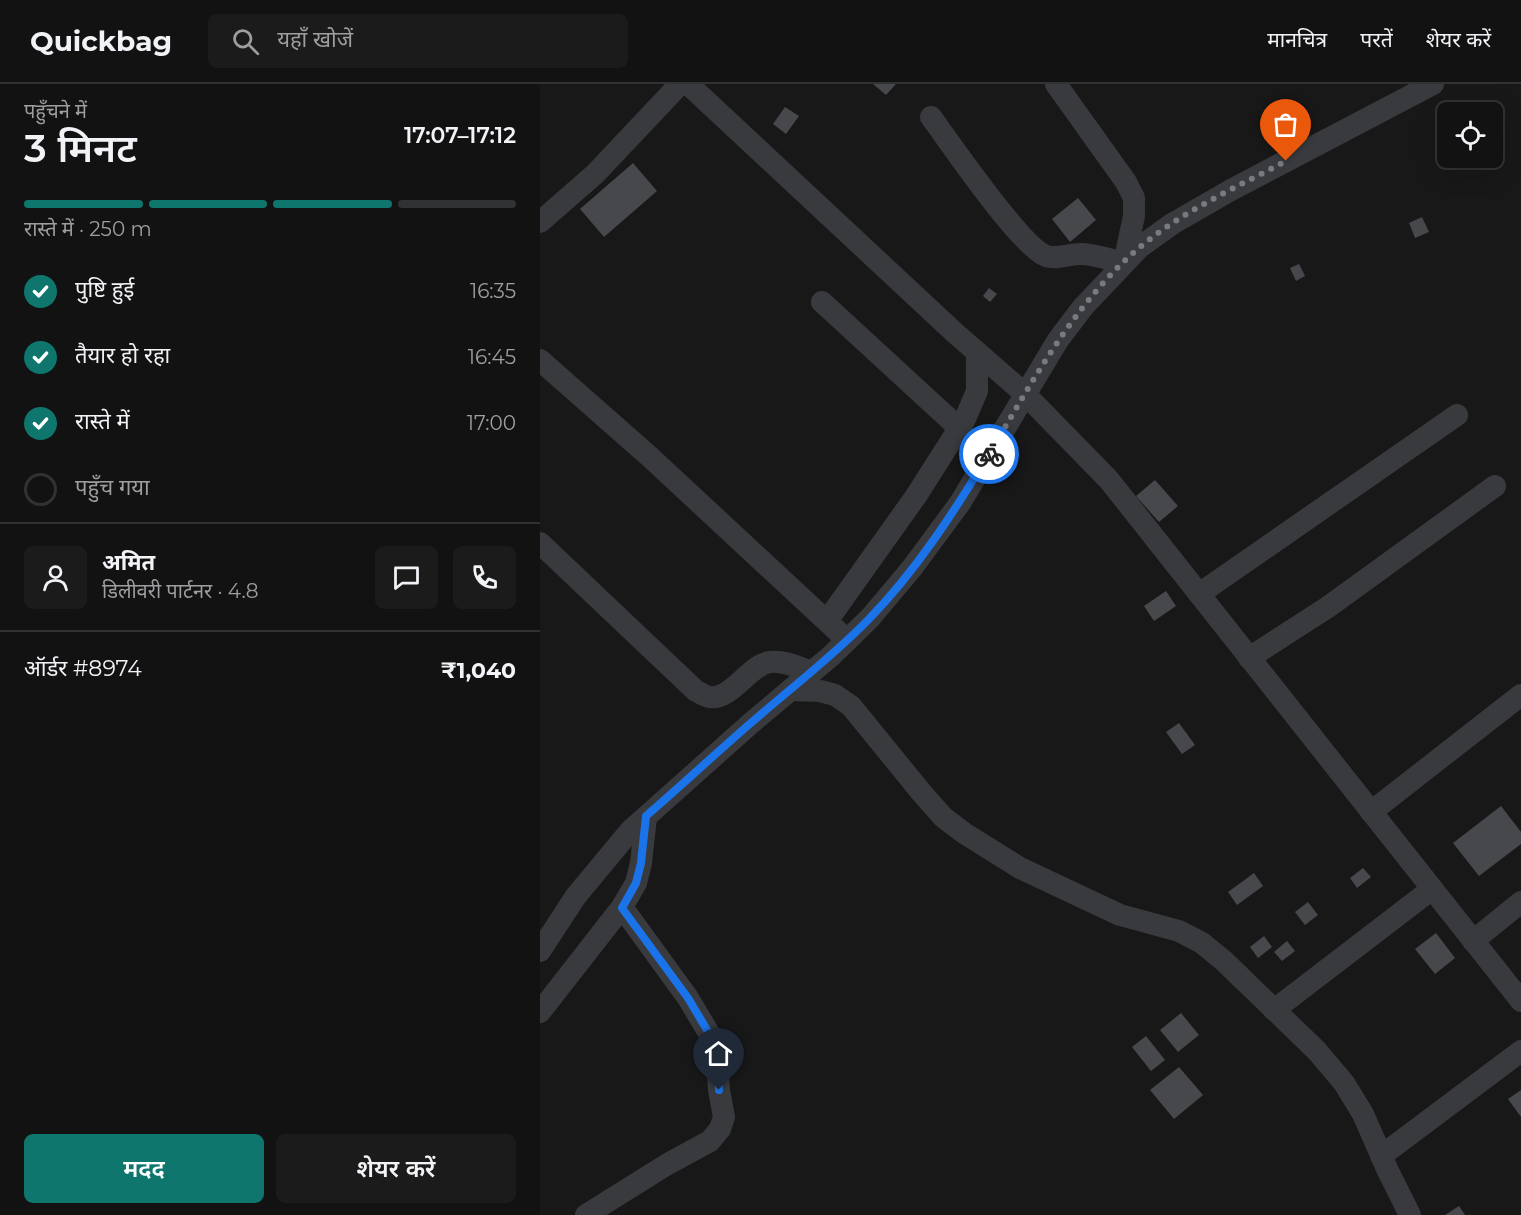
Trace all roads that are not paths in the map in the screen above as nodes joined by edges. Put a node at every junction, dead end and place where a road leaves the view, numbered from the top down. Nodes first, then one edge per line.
1 (680, 84) edge
2 (687, 84) edge
3 (1056, 84) edge
4 (1433, 84) edge
5 (930, 117) dead end
6 (540, 222) edge
7 (1124, 263) junction
8 (822, 302) dead end
9 (976, 352) junction
10 (540, 360) edge
11 (1025, 394) junction
12 (1457, 415) dead end
13 (959, 428) junction
14 (1495, 486) dead end
15 (540, 543) edge
16 (1199, 594) junction
17 (827, 621) junction
18 (847, 640) junction
19 (1250, 658) junction
20 (812, 672) junction
21 (790, 690) junction
22 (1521, 695) edge
23 (1371, 812) junction
24 (646, 816) junction
25 (1432, 889) junction
26 (1521, 902) edge
27 (622, 908) junction
28 (1473, 941) junction
29 (540, 951) edge
30 (1520, 999) edge
31 (1275, 1010) junction
32 (540, 1012) edge
33 (1521, 1051) edge
34 (1381, 1155) junction
35 (586, 1215) edge
36 (1410, 1215) edge

1 - 6 street
2 - 9 street
3 - 7 street
4 - 7 street
5 - 7 street
7 - 11 street
8 - 13 street
9 - 11 street
9 - 13 street
10 - 17 street
11 - 16 street
11 - 18 street
12 - 16 street
13 - 17 street
14 - 19 street
15 - 20 street
16 - 19 street
17 - 18 street
18 - 20 street
19 - 23 street
20 - 21 street
21 - 24 street
21 - 31 street
22 - 23 street
23 - 25 street
24 - 27 street
24 - 29 street
25 - 28 street
25 - 31 street
26 - 28 street
27 - 32 street
27 - 35 street
28 - 30 street
31 - 34 street
33 - 34 street
34 - 36 street

